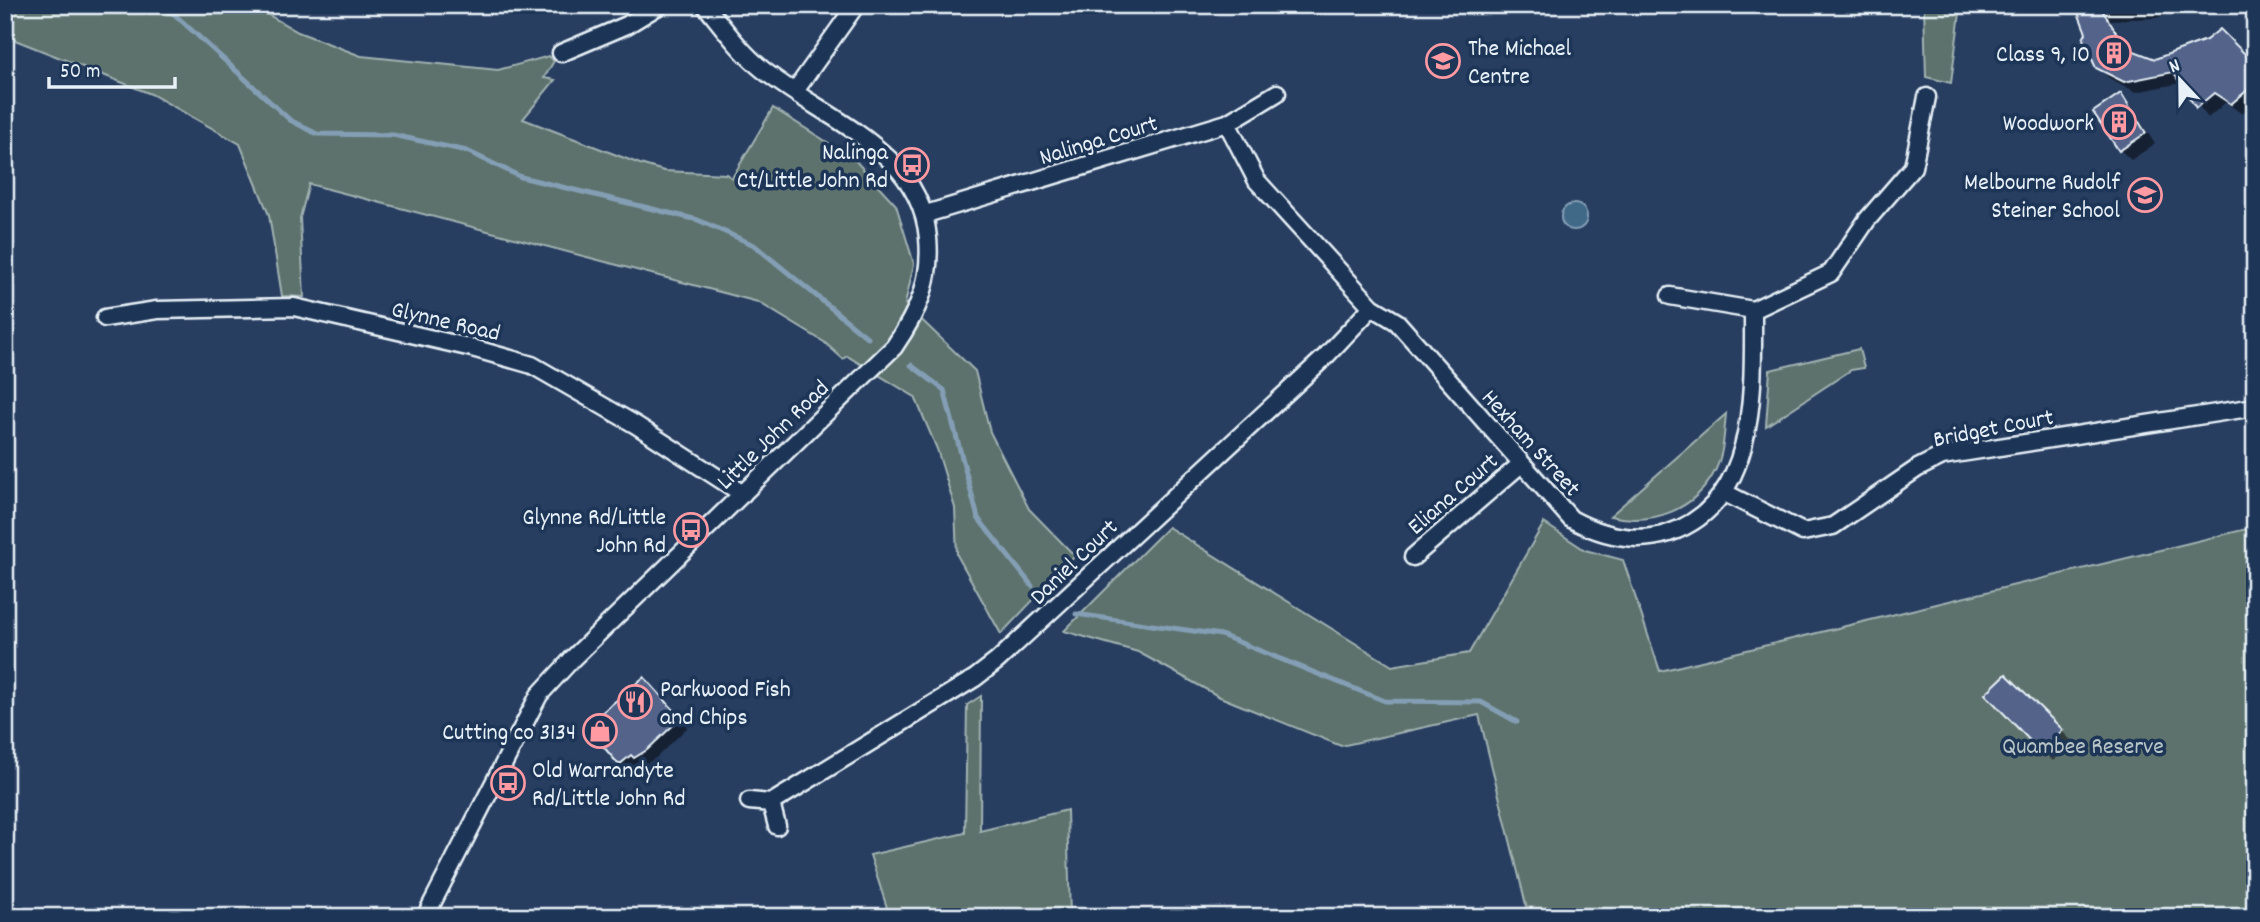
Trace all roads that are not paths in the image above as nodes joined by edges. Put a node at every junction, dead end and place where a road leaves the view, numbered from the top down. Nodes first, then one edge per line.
1 (660, 5) edge
2 (705, 5) edge
3 (856, 5) edge
4 (561, 53) dead end
5 (795, 91) junction
6 (1277, 93) dead end
7 (1927, 97) dead end
8 (1227, 123) junction
9 (926, 214) junction
10 (1670, 296) dead end
11 (1372, 307) junction
12 (1753, 310) junction
13 (105, 318) dead end
14 (2255, 407) edge
15 (1521, 464) junction
16 (743, 494) junction
17 (1725, 494) junction
18 (1413, 557) dead end
19 (749, 800) dead end
20 (771, 803) junction
21 (776, 826) dead end
22 (425, 917) edge

1 - 4 street
2 - 5 street, Little John Road
3 - 5 street
5 - 9 street, Little John Road
6 - 8 street, Nalinga Court
7 - 12 street
8 - 9 street, Nalinga Court
8 - 11 street, Hexham Street
9 - 16 street, Little John Road
10 - 12 street
11 - 15 street, Hexham Street
11 - 20 street, Daniel Court
12 - 17 street, Hexham Street
13 - 16 street, Glynne Road
14 - 17 street, Bridget Court
15 - 17 street, Hexham Street
15 - 18 street, Eliana Court
16 - 22 street, Little John Road
19 - 20 street
20 - 21 street

